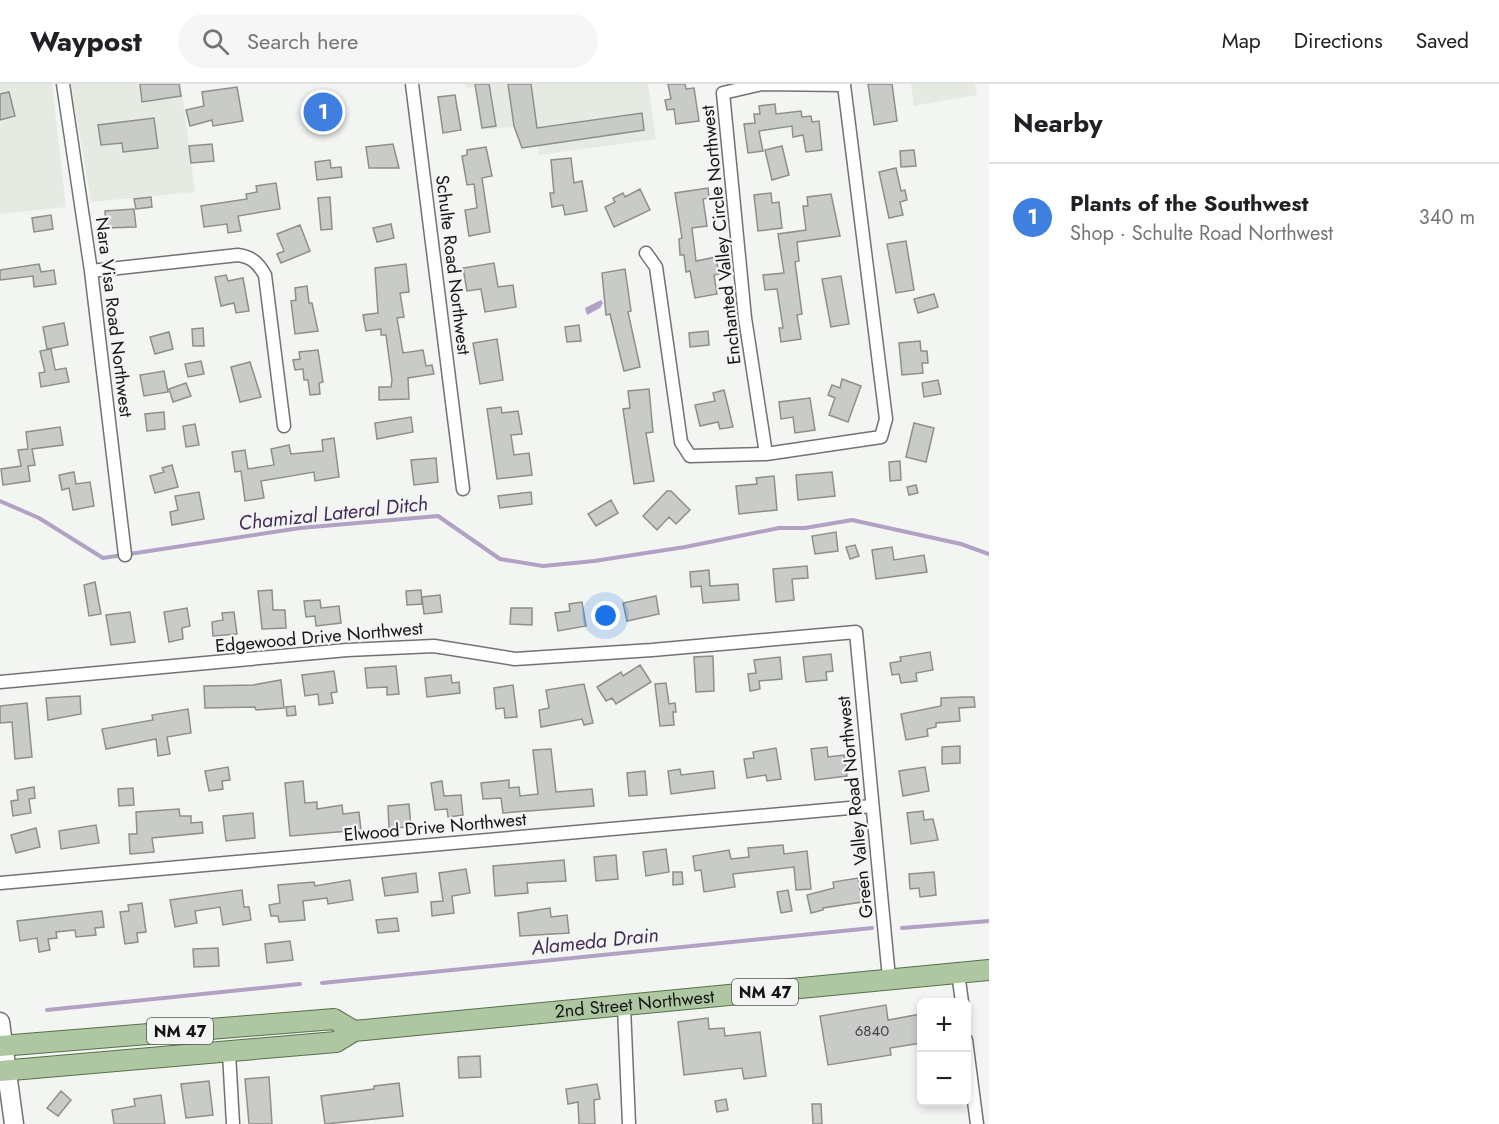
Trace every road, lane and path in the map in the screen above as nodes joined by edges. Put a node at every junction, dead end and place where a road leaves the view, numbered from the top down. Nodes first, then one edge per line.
1 (63, 84) edge
2 (412, 84) edge
3 (762, 84) edge
4 (646, 253) dead end
5 (91, 271) junction
6 (284, 426) dead end
7 (766, 454) junction
8 (463, 489) dead end
9 (125, 555) dead end
10 (856, 632) joint
11 (0, 682) edge
12 (872, 806) junction
13 (0, 883) edge
14 (989, 970) edge
15 (958, 973) junction
16 (889, 978) junction
17 (961, 998) edge
18 (624, 1007) junction
19 (0, 1022) edge
20 (354, 1031) junction
21 (1, 1046) edge
22 (968, 1052) edge
23 (229, 1053) junction
24 (3, 1071) edge
25 (14, 1124) edge
26 (233, 1124) edge
27 (630, 1124) edge
28 (977, 1124) edge

1 - 5 street, Nara Visa Road Northwest
2 - 8 street, Schulte Road Northwest
3 - 7 street, Enchanted Valley Circle Northwest
3 - 7 street, Enchanted Valley Circle Northwest
4 - 7 street
5 - 6 street
5 - 9 street, Nara Visa Road Northwest
10 - 11 street, Edgewood Drive Northwest
10 - 12 street, Green Valley Road Northwest
12 - 13 street, Elwood Drive Northwest
12 - 16 street, Green Valley Road Northwest
14 - 15 main road, 2nd Street Northwest / NM 47
15 - 16 main road, 2nd Street Northwest / NM 47
15 - 17 street
16 - 18 main road, 2nd Street Northwest / NM 47
18 - 20 main road, 2nd Street Northwest / NM 47
18 - 27 street
19 - 21 main road
20 - 21 main road, 2nd Street Northwest / NM 47
20 - 23 main road, 2nd Street Northwest / NM 47
21 - 24 main road
22 - 28 street
23 - 24 main road, 2nd Street Northwest / NM 47
23 - 26 street
24 - 25 main road

